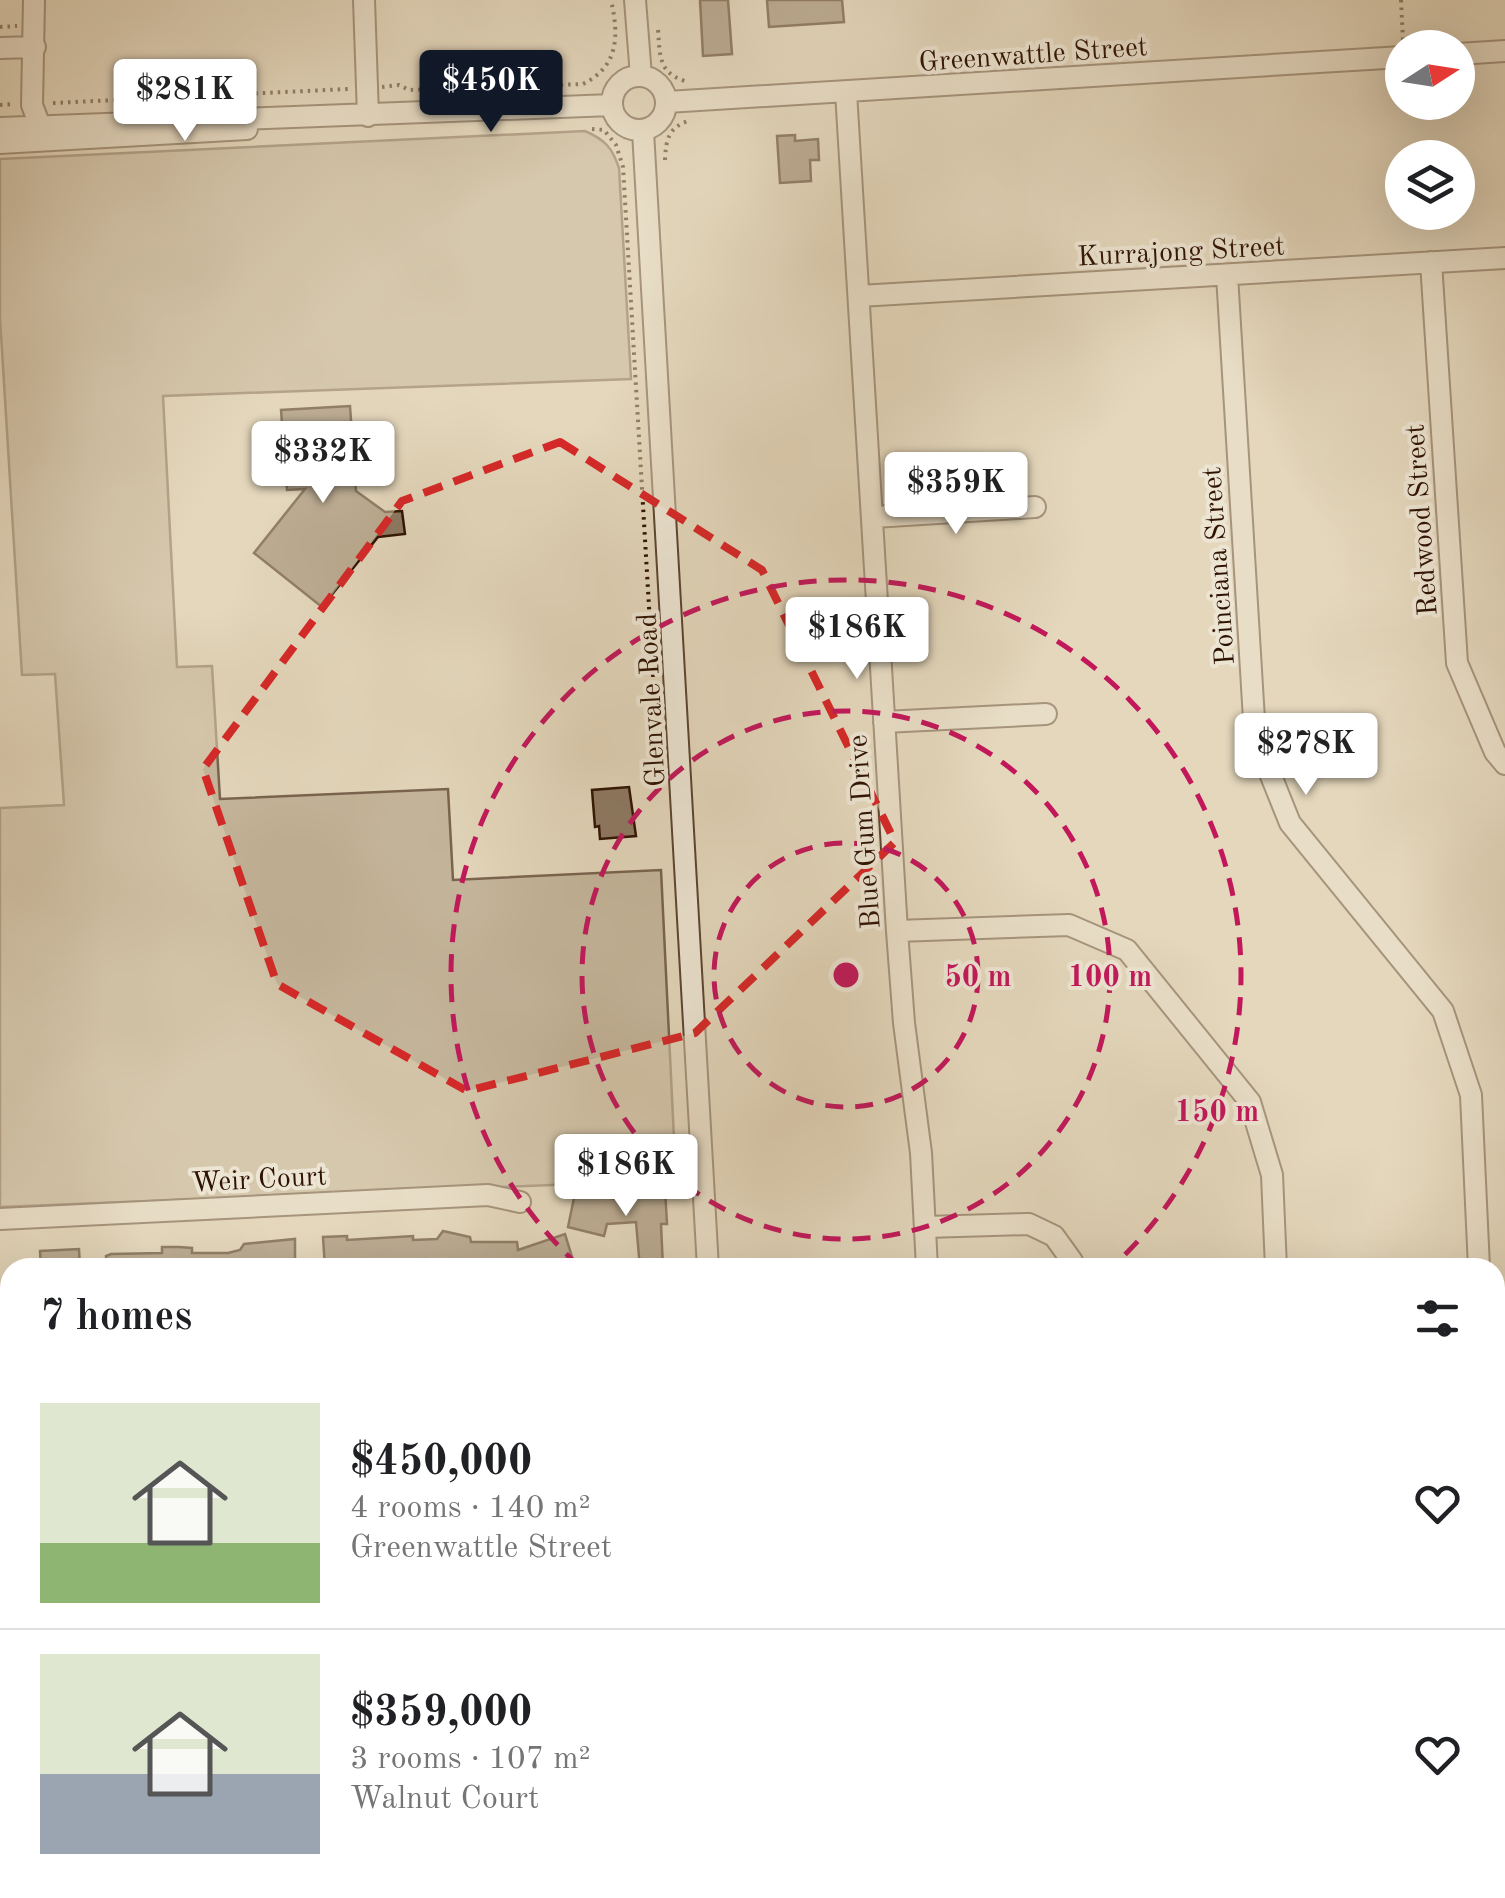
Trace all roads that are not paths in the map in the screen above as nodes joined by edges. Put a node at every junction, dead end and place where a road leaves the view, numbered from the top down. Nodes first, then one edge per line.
1 (34, 0) edge
2 (364, 0) edge
3 (635, 0) edge
4 (34, 47) junction
5 (0, 48) edge
6 (1385, 50) edge
7 (1505, 50) edge
8 (1475, 53) edge
9 (640, 76) junction
10 (846, 92) junction
11 (667, 102) junction
12 (612, 105) junction
13 (368, 116) junction
14 (39, 119) junction
15 (0, 128) edge
16 (644, 131) junction
17 (0, 143) edge
18 (1505, 258) edge
19 (1431, 262) junction
20 (1227, 275) junction
21 (860, 296) junction
22 (1035, 507) dead end
23 (874, 517) junction
24 (1046, 714) dead end
25 (884, 722) junction
26 (1505, 764) edge
27 (897, 931) junction
28 (520, 1202) dead end
29 (0, 1219) edge
30 (924, 1227) junction
31 (707, 1258) edge
32 (926, 1258) edge
33 (1069, 1258) edge
34 (1276, 1258) edge
35 (1479, 1258) edge

1 - 4 street
2 - 13 street
3 - 9 street
4 - 5 street
4 - 14 street
6 - 10 street, Greenwattle Street
7 - 8 street
9 - 11 street
9 - 12 street
10 - 11 street, Greenwattle Street
10 - 21 street, Blue Gum Drive
11 - 16 street
12 - 13 street
12 - 16 street
13 - 14 street
14 - 15 street
14 - 17 street
16 - 31 street, Glenvale Road
18 - 19 street, Kurrajong Street
19 - 20 street, Kurrajong Street
19 - 26 street, Redwood Street
20 - 21 street, Kurrajong Street
20 - 35 street, Poinciana Street
21 - 23 street, Blue Gum Drive
22 - 23 street
23 - 25 street, Blue Gum Drive
24 - 25 street
25 - 27 street, Blue Gum Drive
27 - 30 street, Blue Gum Drive
27 - 34 street
28 - 29 street, Weir Court
30 - 32 street, Blue Gum Drive
30 - 33 street

